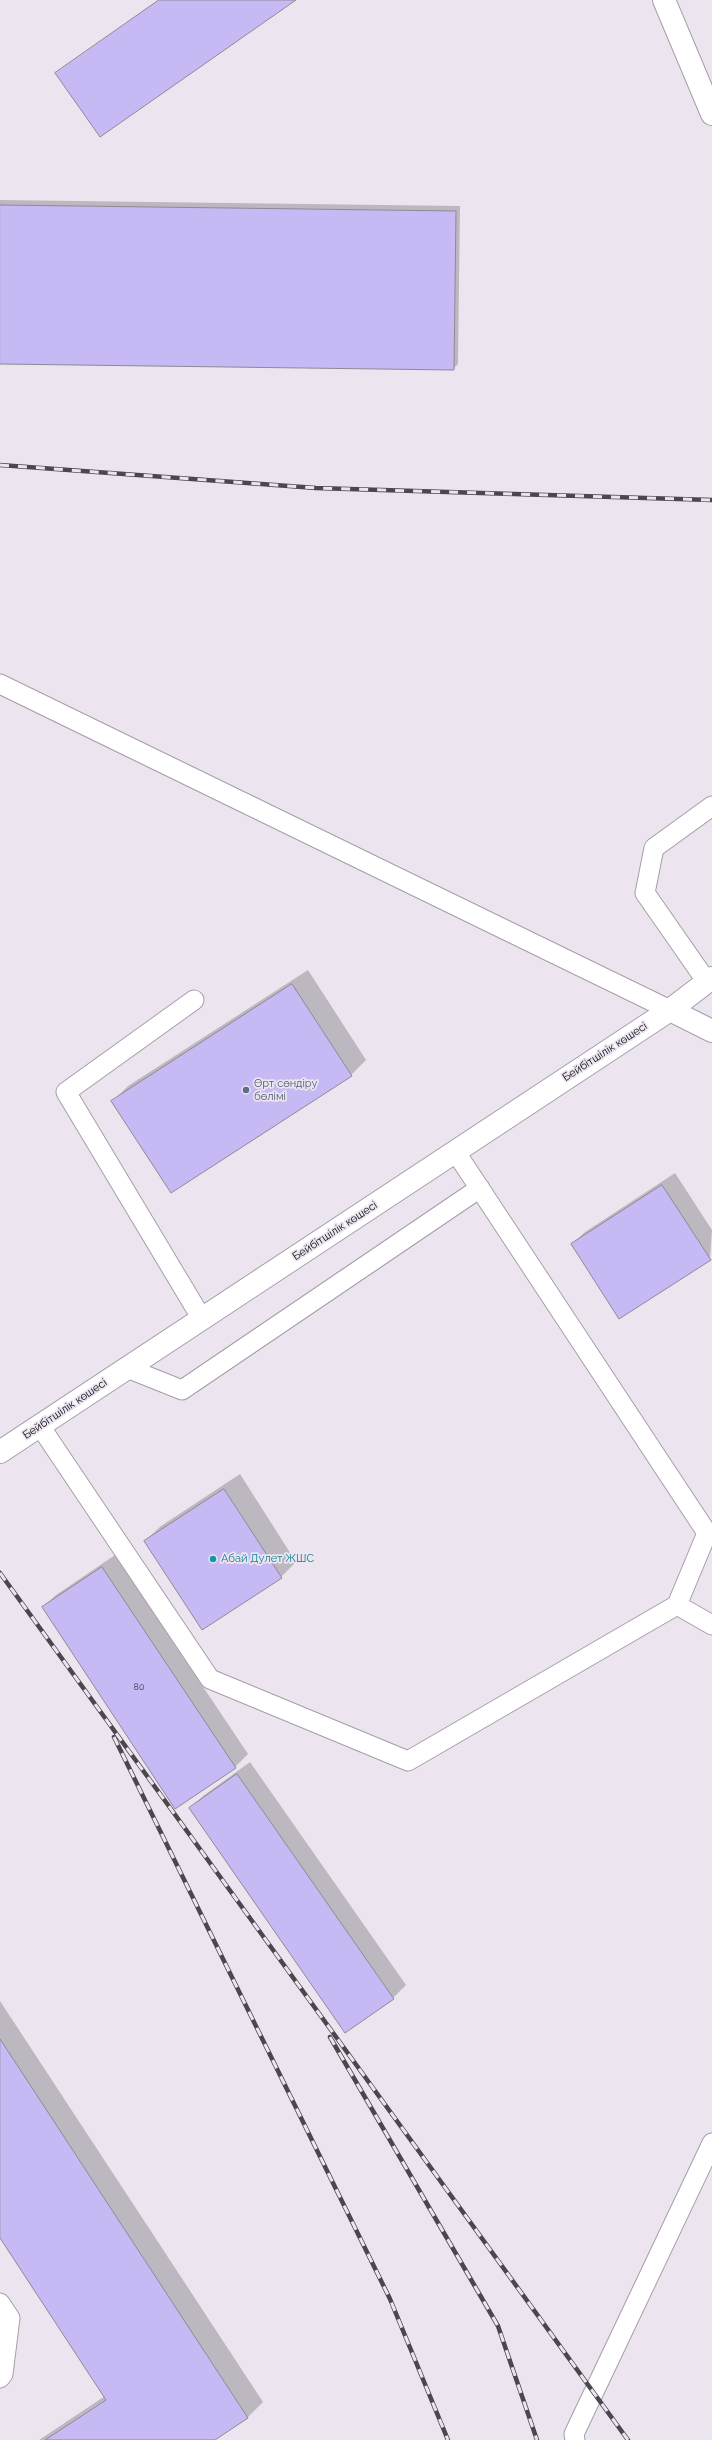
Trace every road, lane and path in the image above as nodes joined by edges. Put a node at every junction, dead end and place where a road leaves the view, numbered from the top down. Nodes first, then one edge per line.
1 (664, 0) edge
2 (712, 114) edge
3 (0, 684) edge
4 (712, 806) edge
5 (710, 980) edge
6 (194, 1000) dead end
7 (670, 1010) junction
8 (712, 1031) edge
9 (455, 1151) junction
10 (480, 1188) junction
11 (202, 1319) junction
12 (126, 1368) junction
13 (40, 1426) junction
14 (0, 1452) edge
15 (677, 1605) junction
16 (712, 1625) edge
17 (712, 2143) edge
18 (0, 2303) edge
19 (0, 2378) edge
20 (575, 2440) edge

1 - 2 street
3 - 7 lane
4 - 5 lane
5 - 7 street, Бейбітшілік көшесі
6 - 11 lane
7 - 8 street
7 - 9 street, Бейбітшілік көшесі
9 - 10 lane
9 - 11 street, Бейбітшілік көшесі
10 - 12 lane
10 - 15 lane
11 - 12 street, Бейбітшілік көшесі
12 - 13 street, Бейбітшілік көшесі
13 - 14 street, Бейбітшілік көшесі
13 - 15 lane
15 - 16 lane
17 - 20 lane
18 - 19 lane

